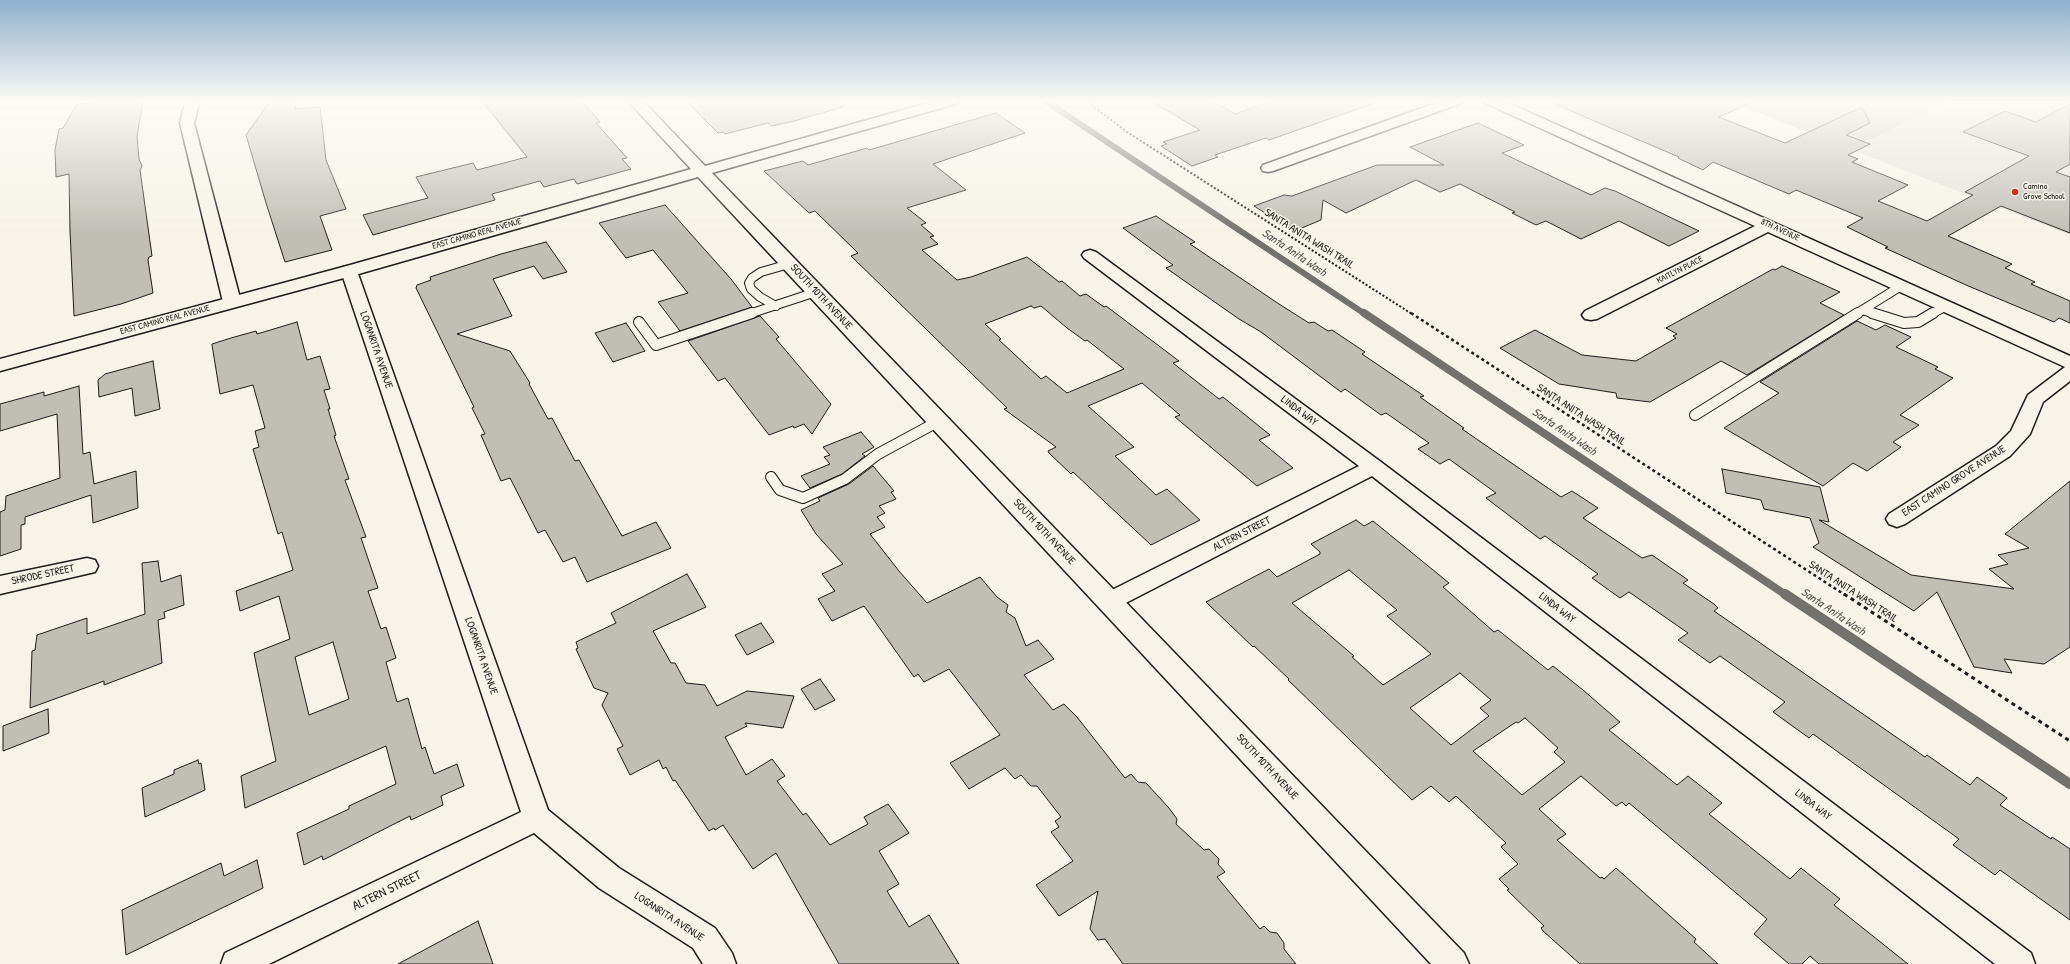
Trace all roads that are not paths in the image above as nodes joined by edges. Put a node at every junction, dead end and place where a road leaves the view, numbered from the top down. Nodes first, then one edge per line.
1 (193, 145) edge
2 (677, 145) edge
3 (794, 145) edge
4 (1332, 145) edge
5 (1590, 145) edge
6 (1268, 168) dead end
7 (702, 171) junction
8 (1769, 225) junction
9 (1090, 254) dead end
10 (789, 264) junction
11 (349, 270) junction
12 (1901, 286) junction
13 (816, 292) junction
14 (232, 302) junction
15 (776, 306) junction
16 (1946, 306) junction
17 (1862, 310) junction
18 (1591, 315) dead end
19 (639, 322) dead end
20 (2070, 363) edge
21 (0, 366) edge
22 (2070, 372) edge
23 (1694, 415) dead end
24 (939, 421) junction
25 (1374, 467) junction
26 (771, 477) dead end
27 (1897, 519) dead end
28 (87, 566) dead end
29 (0, 585) edge
30 (1110, 601) junction
31 (537, 818) junction
32 (236, 964) edge
33 (720, 964) edge
34 (1453, 964) edge
35 (2020, 964) edge

1 - 14 street
2 - 7 street, SOUTH 10TH AVENUE
3 - 7 street, EAST CAMINO REAL AVENUE
4 - 6 street
5 - 8 street, 8TH AVENUE
7 - 10 street, SOUTH 10TH AVENUE
7 - 11 street, EAST CAMINO REAL AVENUE
8 - 12 street, 8TH AVENUE
8 - 18 street, KAITLYN PLACE
9 - 25 street, LINDA WAY
10 - 13 street, SOUTH 10TH AVENUE
10 - 15 lane
11 - 14 street, EAST CAMINO REAL AVENUE
11 - 31 street, LOGANRITA AVENUE
12 - 16 street, 8TH AVENUE
12 - 17 lane
13 - 15 lane
13 - 24 street, SOUTH 10TH AVENUE
14 - 21 street, EAST CAMINO REAL AVENUE
15 - 19 lane
16 - 17 lane
16 - 20 street, 8TH AVENUE
17 - 23 lane
22 - 27 street, EAST CAMINO GROVE AVENUE
24 - 26 lane
24 - 30 street, SOUTH 10TH AVENUE
25 - 30 street, ALTERN STREET
25 - 35 street, LINDA WAY
28 - 29 street, SHRODE STREET
30 - 34 street, SOUTH 10TH AVENUE
31 - 32 street, ALTERN STREET
31 - 33 street, LOGANRITA AVENUE

